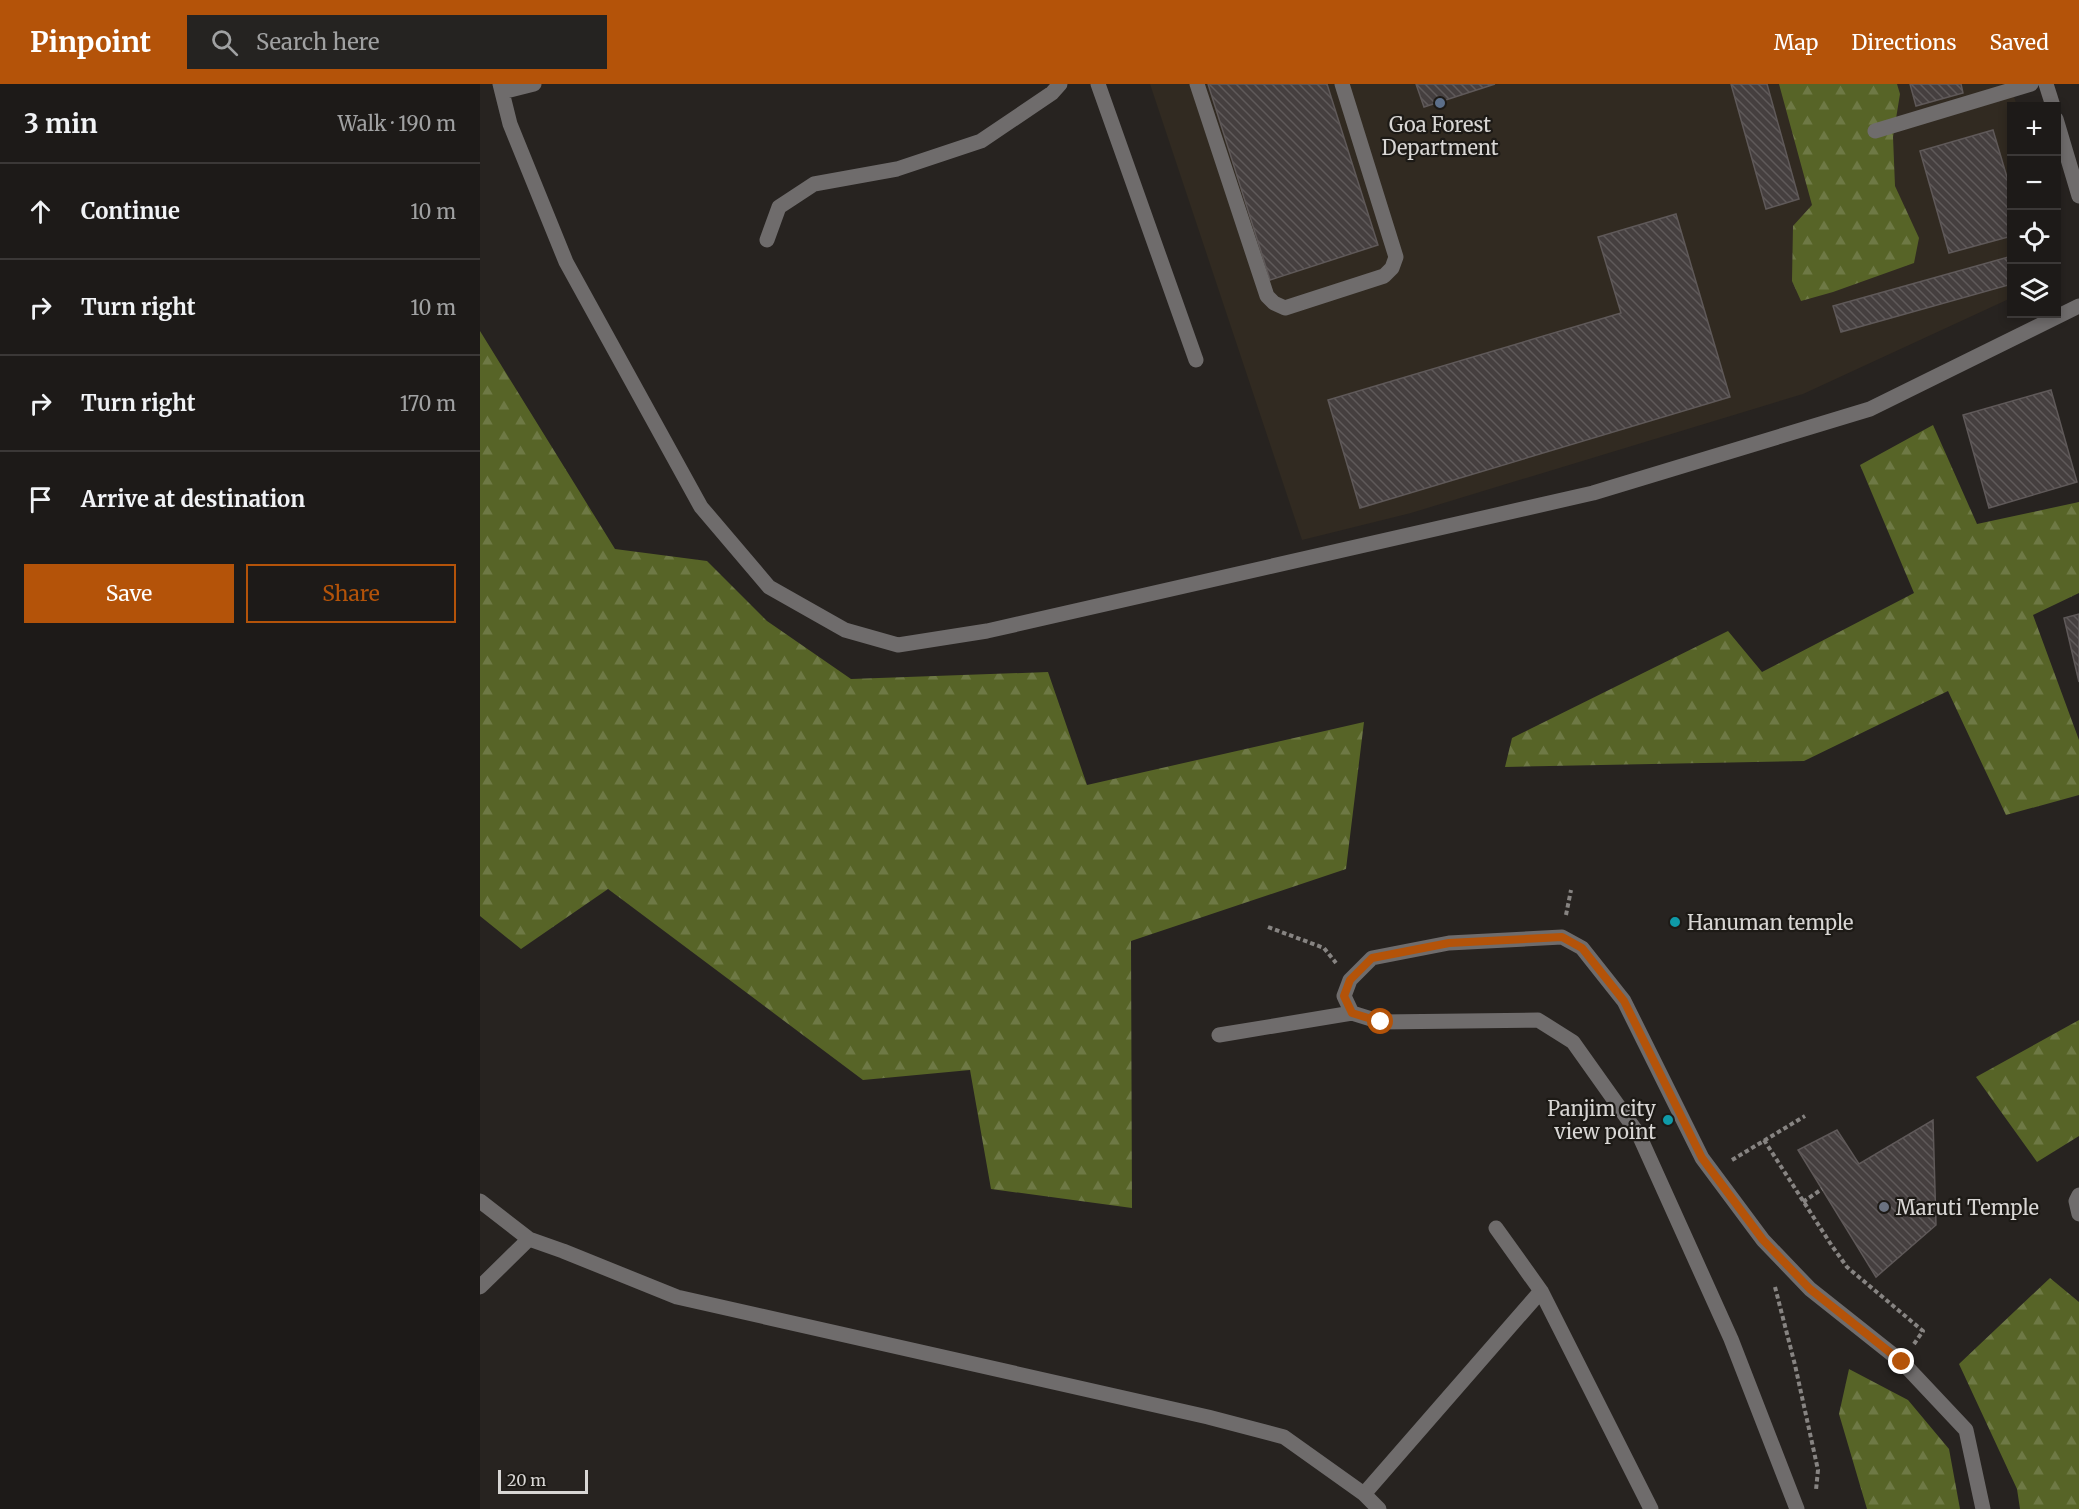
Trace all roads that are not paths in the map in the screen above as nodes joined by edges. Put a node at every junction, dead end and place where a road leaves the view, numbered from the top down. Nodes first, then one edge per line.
1 (534, 84) edge
2 (1060, 84) edge
3 (1098, 84) edge
4 (1197, 84) edge
5 (1342, 84) edge
6 (2031, 84) edge
7 (2046, 84) edge
8 (501, 88) edge
9 (2052, 102) edge
10 (1875, 131) dead end
11 (2061, 136) edge
12 (2079, 196) edge
13 (766, 240) dead end
14 (2079, 306) edge
15 (1196, 360) dead end
16 (1352, 1013) junction
17 (1219, 1035) dead end
18 (2079, 1195) edge
19 (480, 1201) edge
20 (2079, 1214) edge
21 (1496, 1228) dead end
22 (529, 1239) junction
23 (480, 1287) edge
24 (1541, 1291) junction
25 (1364, 1494) junction
26 (1379, 1509) edge
27 (1650, 1509) edge
28 (1797, 1509) edge
29 (1983, 1509) edge

1 - 8 street
2 - 13 street
3 - 15 street
4 - 5 street
6 - 10 street
7 - 9 street
8 - 14 street
11 - 12 street
16 - 17 street
16 - 28 street
16 - 29 street
18 - 20 street
19 - 22 street
21 - 24 street
22 - 23 street
22 - 25 street
24 - 25 street
24 - 27 street
25 - 26 street

